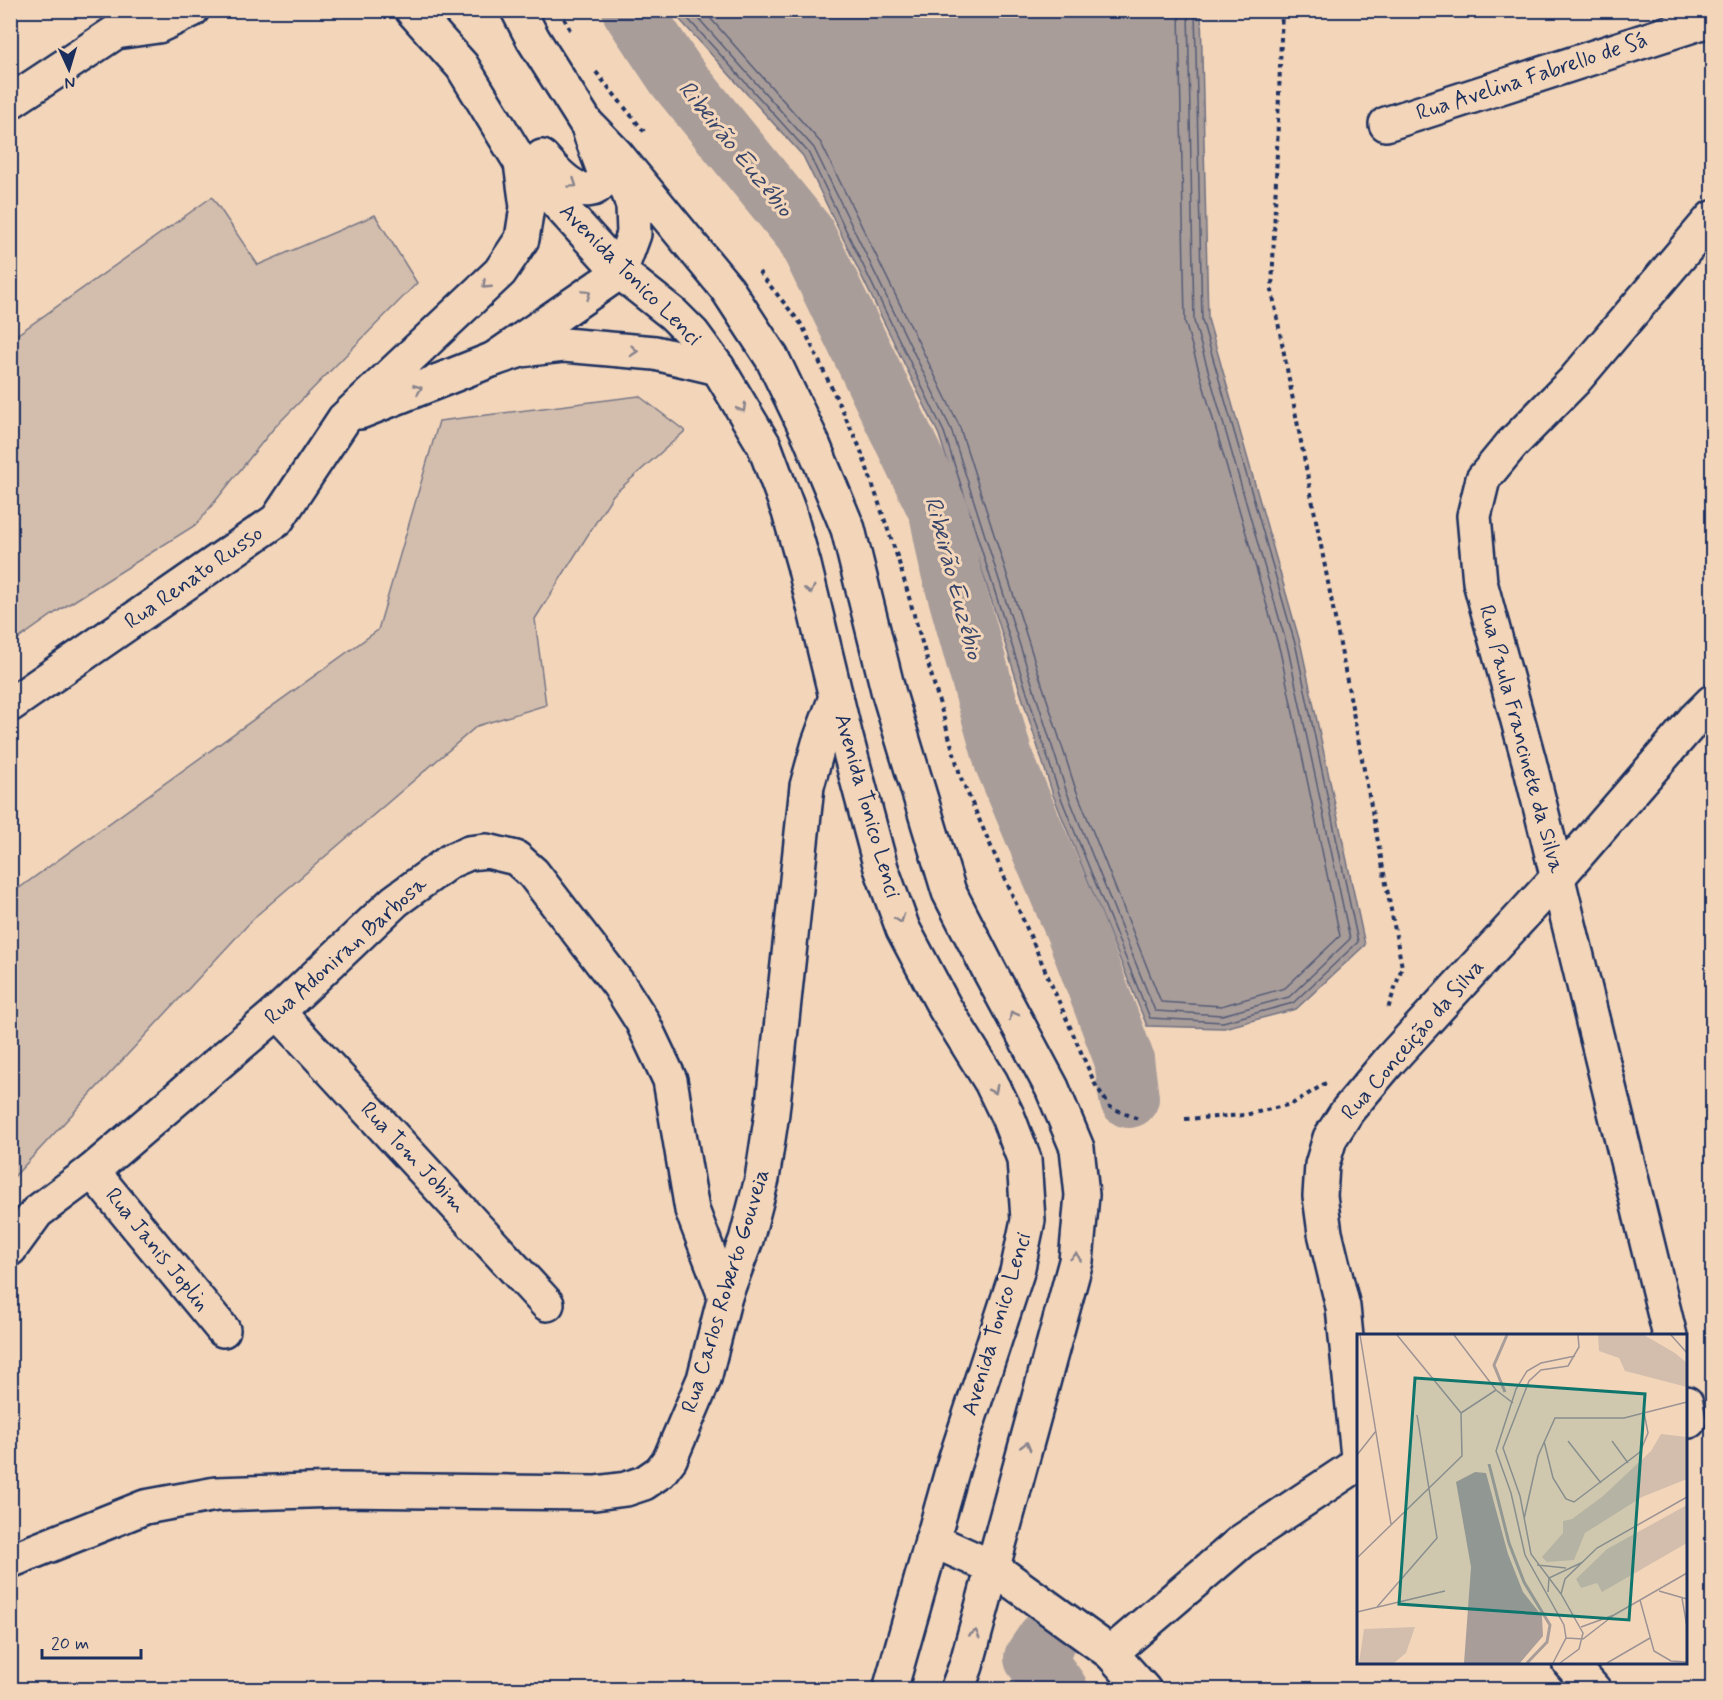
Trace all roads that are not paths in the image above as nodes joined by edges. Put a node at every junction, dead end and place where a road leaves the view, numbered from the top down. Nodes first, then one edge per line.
1 (192, 10) edge
2 (412, 10) edge
3 (519, 10) edge
4 (1713, 19) edge
5 (121, 21) edge
6 (462, 66) junction
7 (10, 102) edge
8 (586, 123) junction
9 (1386, 124) dead end
10 (616, 154) junction
11 (520, 164) junction
12 (1713, 218) edge
13 (620, 272) junction
14 (494, 359) junction
15 (718, 368) junction
16 (344, 419) junction
17 (837, 698) junction
18 (1713, 702) edge
19 (10, 705) edge
20 (1558, 877) junction
21 (279, 1012) junction
22 (92, 1171) junction
23 (10, 1249) edge
24 (725, 1296) junction
25 (547, 1304) dead end
26 (223, 1330) dead end
27 (1670, 1334) edge
28 (1357, 1438) edge
29 (1357, 1465) edge
30 (932, 1540) junction
31 (10, 1561) edge
32 (993, 1567) junction
33 (1112, 1653) junction
34 (1571, 1664) edge
35 (890, 1689) edge
36 (957, 1689) edge
37 (1144, 1689) edge
38 (1594, 1689) edge

1 - 5 street
2 - 6 street, Avenida Tonico Lenci
3 - 8 street
4 - 9 street, Rua Avelina Fabrello de Sá
5 - 7 street
6 -> 8 street
6 - 11 street, Avenida Tonico Lenci
8 - 10 street
10 - 13 street
32 -> 10 street
11 - 13 street, Avenida Tonico Lenci
11 -> 16 street, Rua Renato Russo
12 - 20 street, Rua Paula Francinete da Silva
14 -> 13 street
13 - 15 street, Avenida Tonico Lenci
14 -> 15 street
16 -> 14 street
15 -> 17 street, Avenida Tonico Lenci
16 - 19 street, Rua Renato Russo
17 - 24 street, Rua Carlos Roberto Gouveia
17 -> 30 street, Avenida Tonico Lenci
18 - 20 street, Rua Conceição da Silva
20 - 27 street, Rua Paula Francinete da Silva
20 - 28 street, Rua Conceição da Silva
21 - 22 street, Rua Adoniran Barbosa
21 - 24 street, Rua Adoniran Barbosa
21 - 25 street, Rua Tom Jobim
22 - 23 street, Rua Adoniran Barbosa
22 - 26 street, Rua Janis Joplin
24 - 31 street, Rua Carlos Roberto Gouveia
29 - 33 street
30 - 32 street
30 - 35 street, Avenida Tonico Lenci
32 - 33 street
36 -> 32 street
33 - 37 street
34 - 38 street

